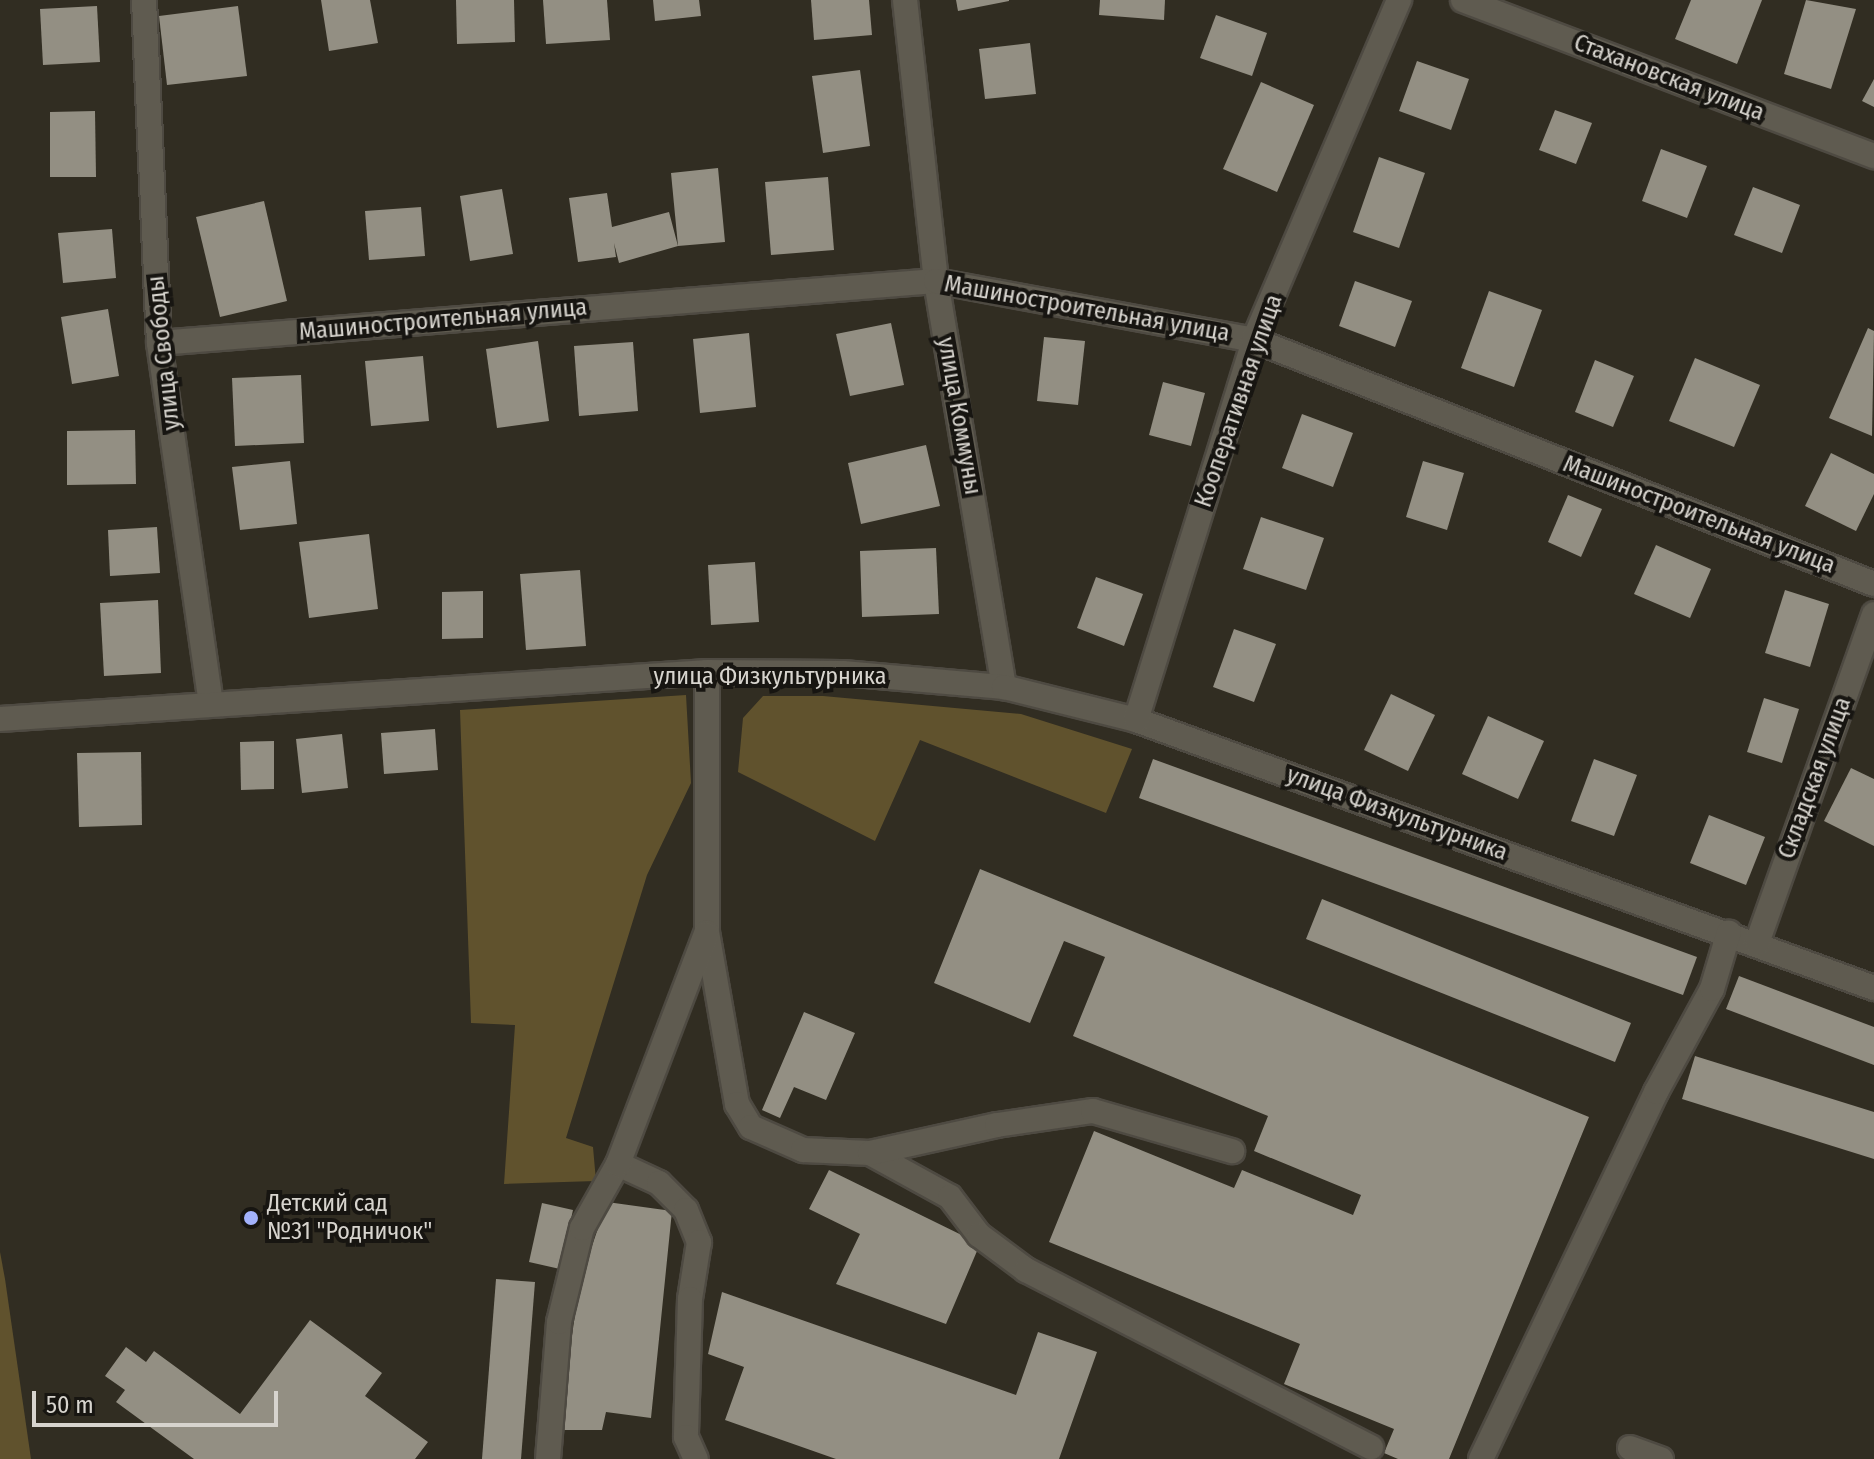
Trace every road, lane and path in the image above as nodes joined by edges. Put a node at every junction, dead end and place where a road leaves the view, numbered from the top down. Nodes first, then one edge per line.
1 (144, 0) edge
2 (905, 0) edge
3 (1399, 0) edge
4 (1463, 0) edge
5 (1874, 156) edge
6 (936, 281) junction
7 (1254, 340) junction
8 (159, 343) junction
9 (1874, 584) edge
10 (1874, 614) edge
11 (707, 672) junction
12 (1004, 687) junction
13 (211, 703) junction
14 (0, 719) edge
15 (1136, 720) junction
16 (707, 932) junction
17 (1729, 932) junction
18 (1757, 943) junction
19 (1874, 988) edge
20 (1232, 1151) dead end
21 (870, 1153) junction
22 (618, 1164) junction
23 (1371, 1447) dead end
24 (1630, 1448) dead end
25 (548, 1459) edge
26 (696, 1459) edge
27 (1481, 1459) edge
28 (1661, 1459) edge

1 - 8 street, улица Свободы
2 - 6 street, улица Коммуны
3 - 7 street, Кооперативная улица
4 - 5 street, Стахановская улица
6 - 7 street, Машиностроительная улица
6 - 8 street, Машиностроительная улица
6 - 12 street, улица Коммуны
7 - 9 street, Машиностроительная улица
7 - 15 street, Кооперативная улица
8 - 13 street, улица Свободы
10 - 18 street, Складская улица
11 - 12 street, улица Физкультурника
11 - 13 street, улица Физкультурника
11 - 16 street
12 - 15 street, улица Физкультурника
13 - 14 street, улица Физкультурника
15 - 17 street, улица Физкультурника
16 - 21 street
16 - 22 street
17 - 18 street, улица Физкультурника
17 - 27 street
18 - 19 street, улица Физкультурника
20 - 21 street
21 - 23 street
22 - 25 street
22 - 26 street
24 - 28 street

